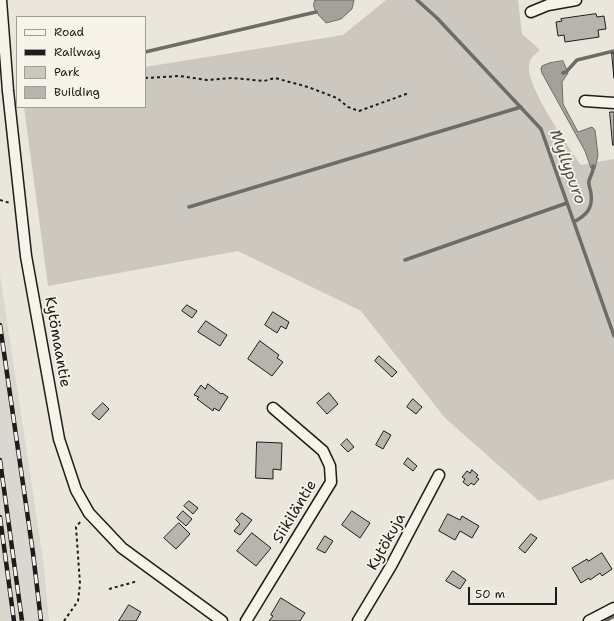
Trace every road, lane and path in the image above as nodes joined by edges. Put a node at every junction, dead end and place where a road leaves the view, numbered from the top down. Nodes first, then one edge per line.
1 (1, 0) edge
2 (576, 0) edge
3 (531, 12) dead end
4 (146, 78) edge
5 (409, 93) dead end
6 (585, 101) dead end
7 (614, 103) edge
8 (272, 408) dead end
9 (440, 475) dead end
10 (89, 513) junction
11 (138, 581) dead end
12 (109, 590) dead end
13 (614, 608) edge
14 (64, 620) edge
15 (222, 621) edge
16 (246, 621) edge
17 (358, 621) edge
18 (589, 621) edge

1 - 10 street, Kytömaantie
2 - 3 street
4 - 5 path
6 - 7 street
8 - 16 street, Siikiläntie
9 - 17 street, Kytökuja
10 - 14 path
10 - 15 street, Kytömaantie
11 - 12 path
13 - 18 street

